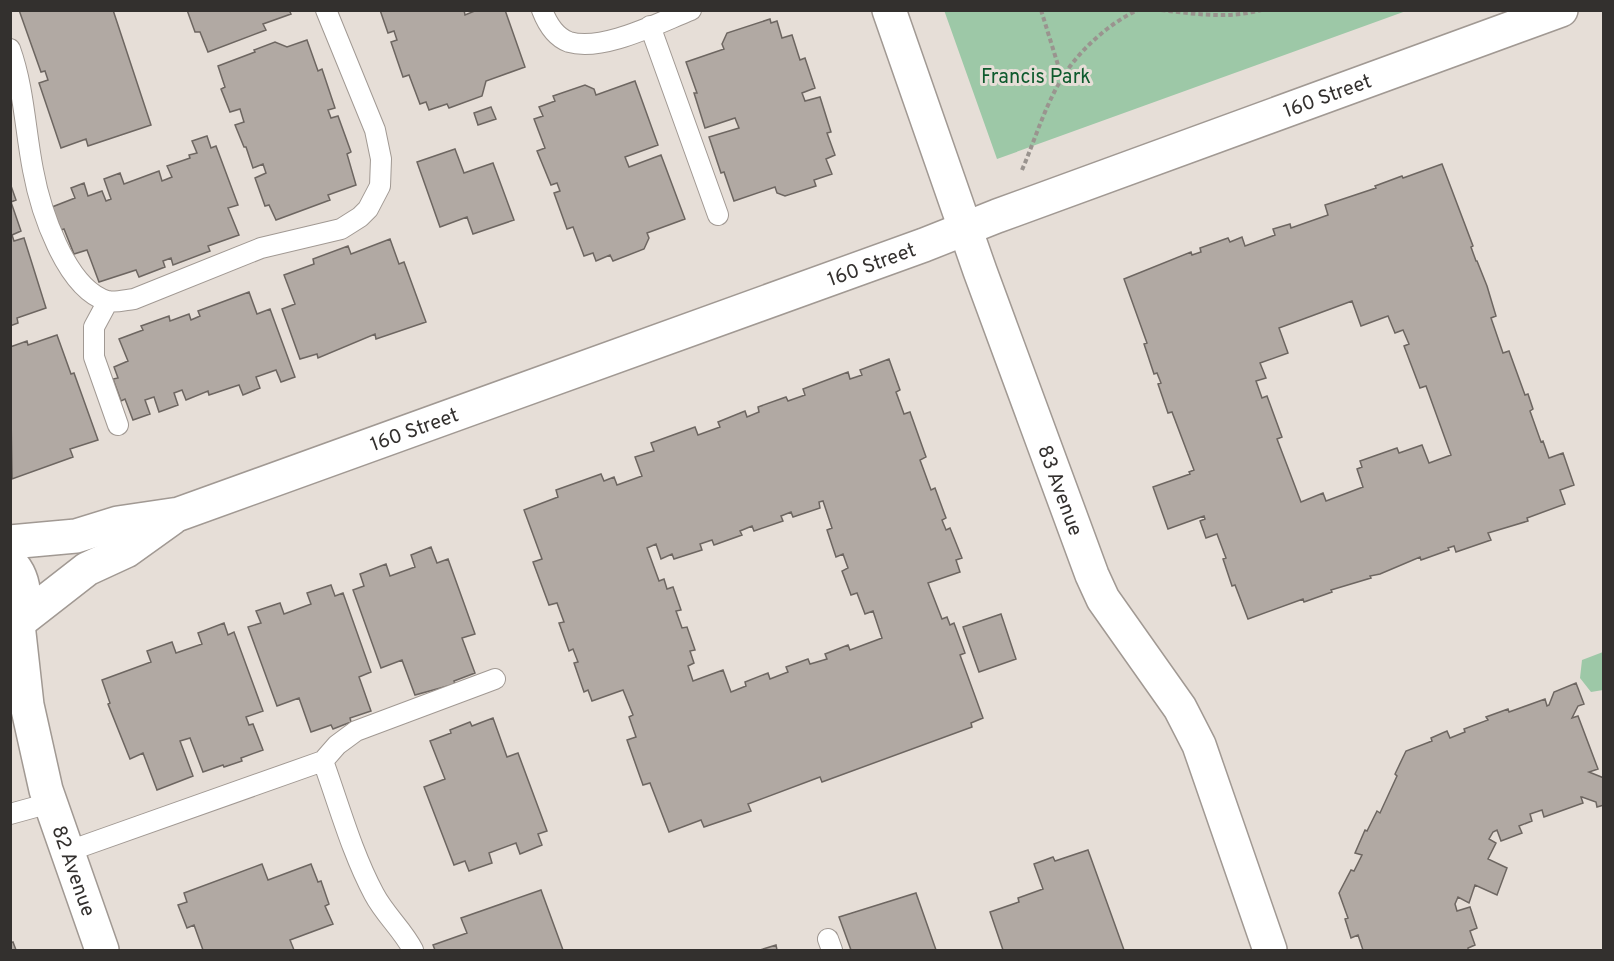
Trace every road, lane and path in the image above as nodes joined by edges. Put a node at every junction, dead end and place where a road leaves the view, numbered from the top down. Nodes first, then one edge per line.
1 (326, 10) edge
2 (542, 10) edge
3 (691, 10) edge
4 (889, 10) edge
5 (1041, 10) edge
6 (1138, 10) edge
7 (1161, 10) edge
8 (1261, 10) edge
9 (1561, 10) edge
10 (650, 26) junction
11 (10, 49) edge
12 (1058, 85) junction
13 (1021, 173) dead end
14 (718, 215) dead end
15 (966, 229) junction
16 (108, 301) junction
17 (118, 425) dead end
18 (179, 514) junction
19 (10, 542) edge
20 (10, 562) edge
21 (16, 627) edge
22 (495, 680) dead end
23 (10, 740) edge
24 (323, 761) junction
25 (48, 796) junction
26 (10, 814) edge
27 (66, 852) junction
28 (102, 951) edge
29 (413, 951) edge
30 (1270, 951) edge

1 - 16 lane
2 - 10 lane
3 - 10 lane
4 - 15 street, 83 Avenue
5 - 12 path
6 - 12 path
7 - 8 path
9 - 15 street, 160 Street
10 - 14 lane
11 - 16 lane
12 - 13 path
15 - 18 street, 160 Street
15 - 30 street, 83 Avenue
16 - 17 lane
18 - 19 street, 160 Street
18 - 21 street, 160 Street
20 - 21 street, 82 Avenue
21 - 25 street, 82 Avenue
22 - 24 lane
23 - 25 street, 82 Avenue
24 - 27 lane
24 - 29 lane
25 - 26 lane
25 - 27 street, 82 Avenue
27 - 28 street, 82 Avenue

